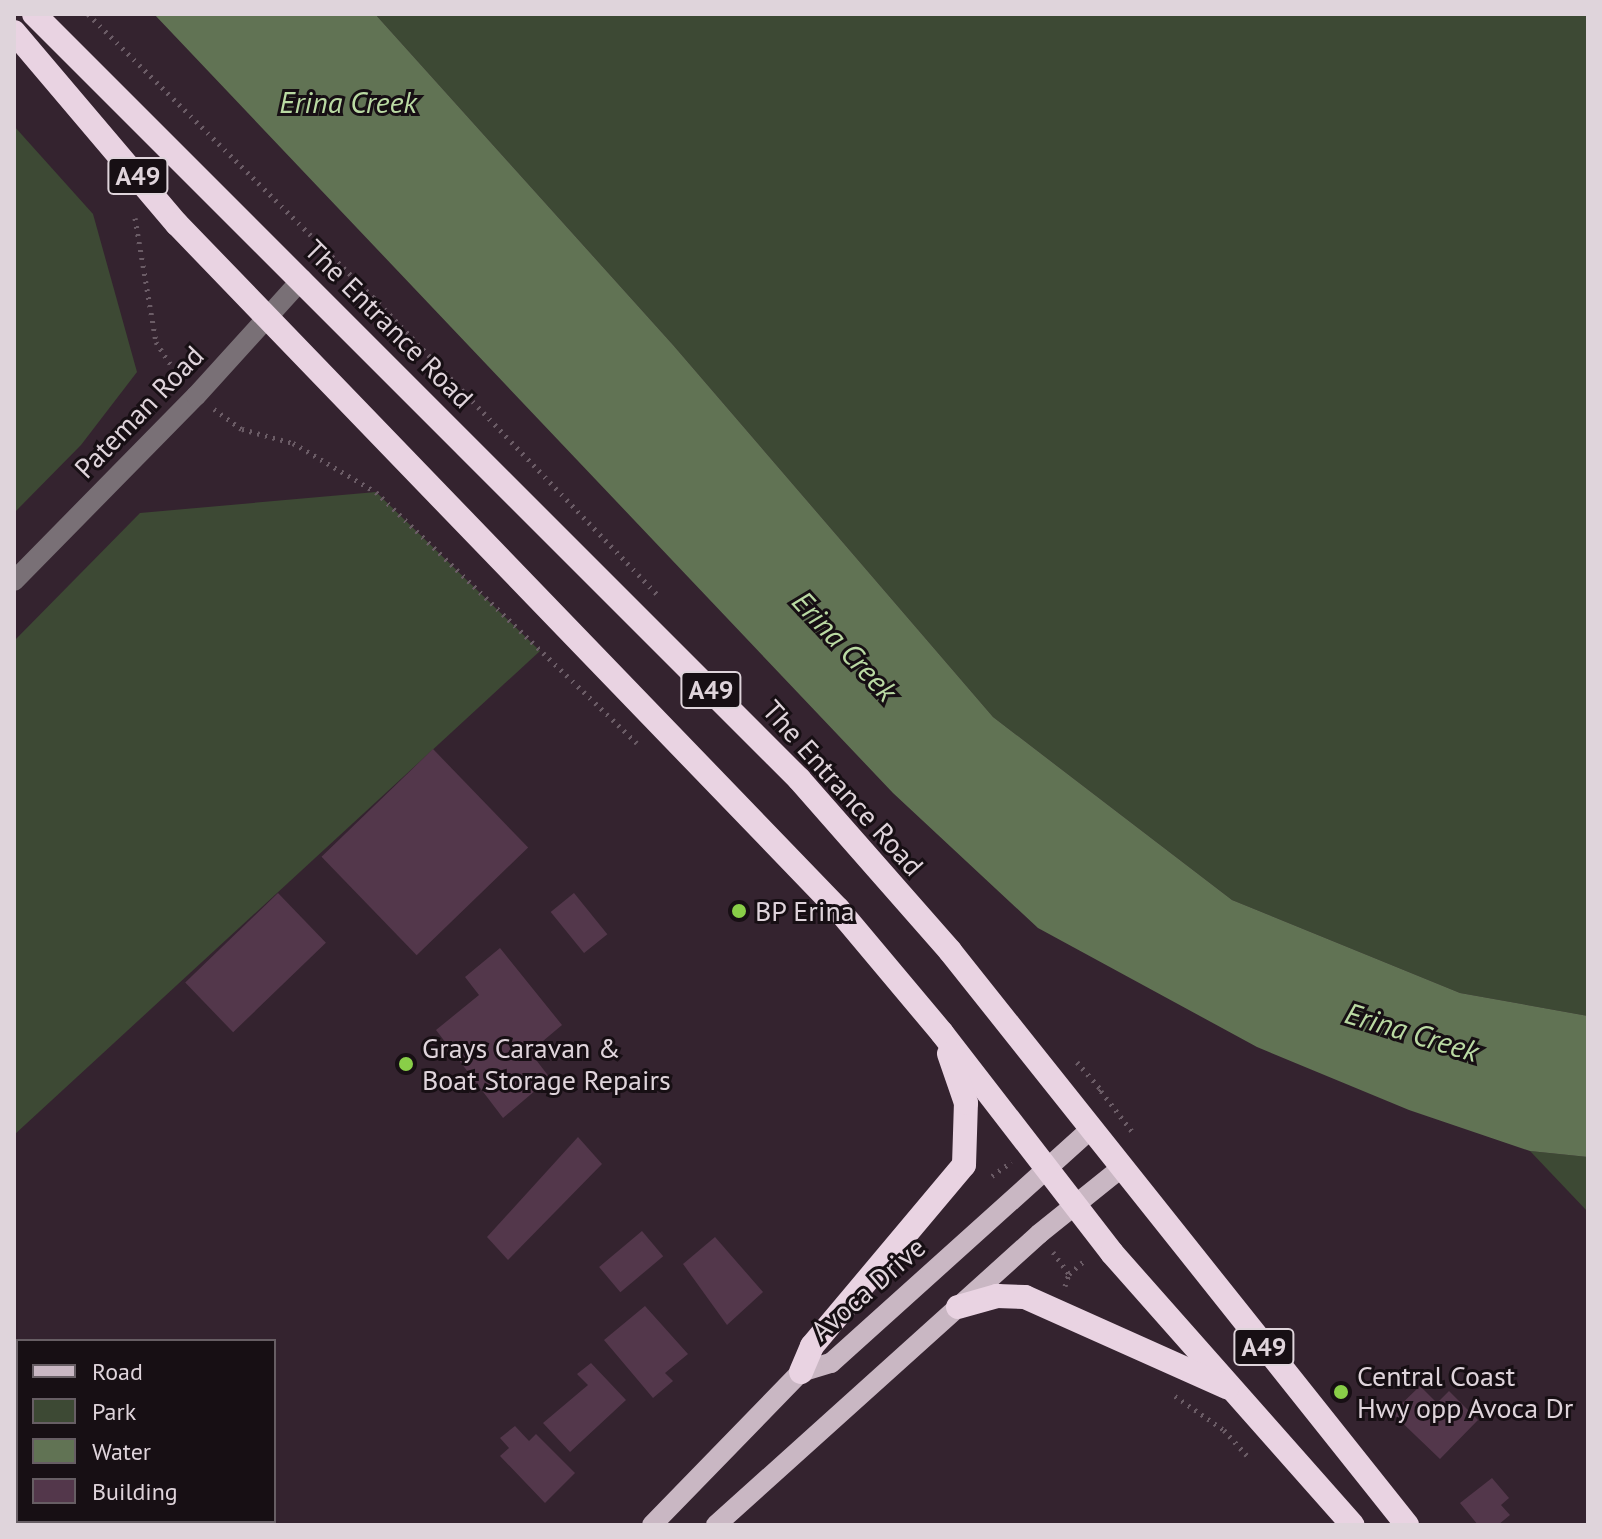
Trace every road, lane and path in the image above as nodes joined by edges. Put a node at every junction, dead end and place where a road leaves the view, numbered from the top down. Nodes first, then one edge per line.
1 (34, 14) edge
2 (14, 32) edge
3 (133, 205) dead end
4 (302, 279) junction
5 (266, 317) junction
6 (196, 396) junction
7 (14, 581) edge
8 (644, 750) dead end
9 (942, 1033) junction
10 (1091, 1129) junction
11 (964, 1165) junction
12 (1047, 1168) junction
13 (1121, 1168) junction
14 (1011, 1200) junction
15 (1075, 1205) junction
16 (1039, 1234) junction
17 (1069, 1274) dead end
18 (958, 1307) junction
19 (801, 1372) junction
20 (1241, 1394) junction
21 (652, 1525) edge
22 (716, 1525) edge
23 (1353, 1525) edge
24 (1407, 1525) edge

1 - 4 highway, The Entrance Road / A49
2 - 5 highway, A49
3 - 6 path
4 - 5 lane, Pateman Road
4 - 10 highway, The Entrance Road / A49
5 - 6 lane, Pateman Road
5 - 9 highway, A49
6 - 7 lane, Pateman Road
6 - 8 path
9 - 11 highway
9 - 12 highway, A49
10 - 12 main road, Avoca Drive
10 - 13 highway, The Entrance Road / A49
11 - 14 path
11 - 19 highway
12 - 14 main road, Avoca Drive
12 - 15 highway, A49
13 - 15 main road
13 - 24 highway, The Entrance Road / A49
14 - 19 main road, Avoca Drive
15 - 16 main road
15 - 20 highway, A49
16 - 17 path
16 - 18 main road
18 - 20 highway
18 - 22 main road
19 - 21 main road, Avoca Drive
20 - 23 highway, A49

